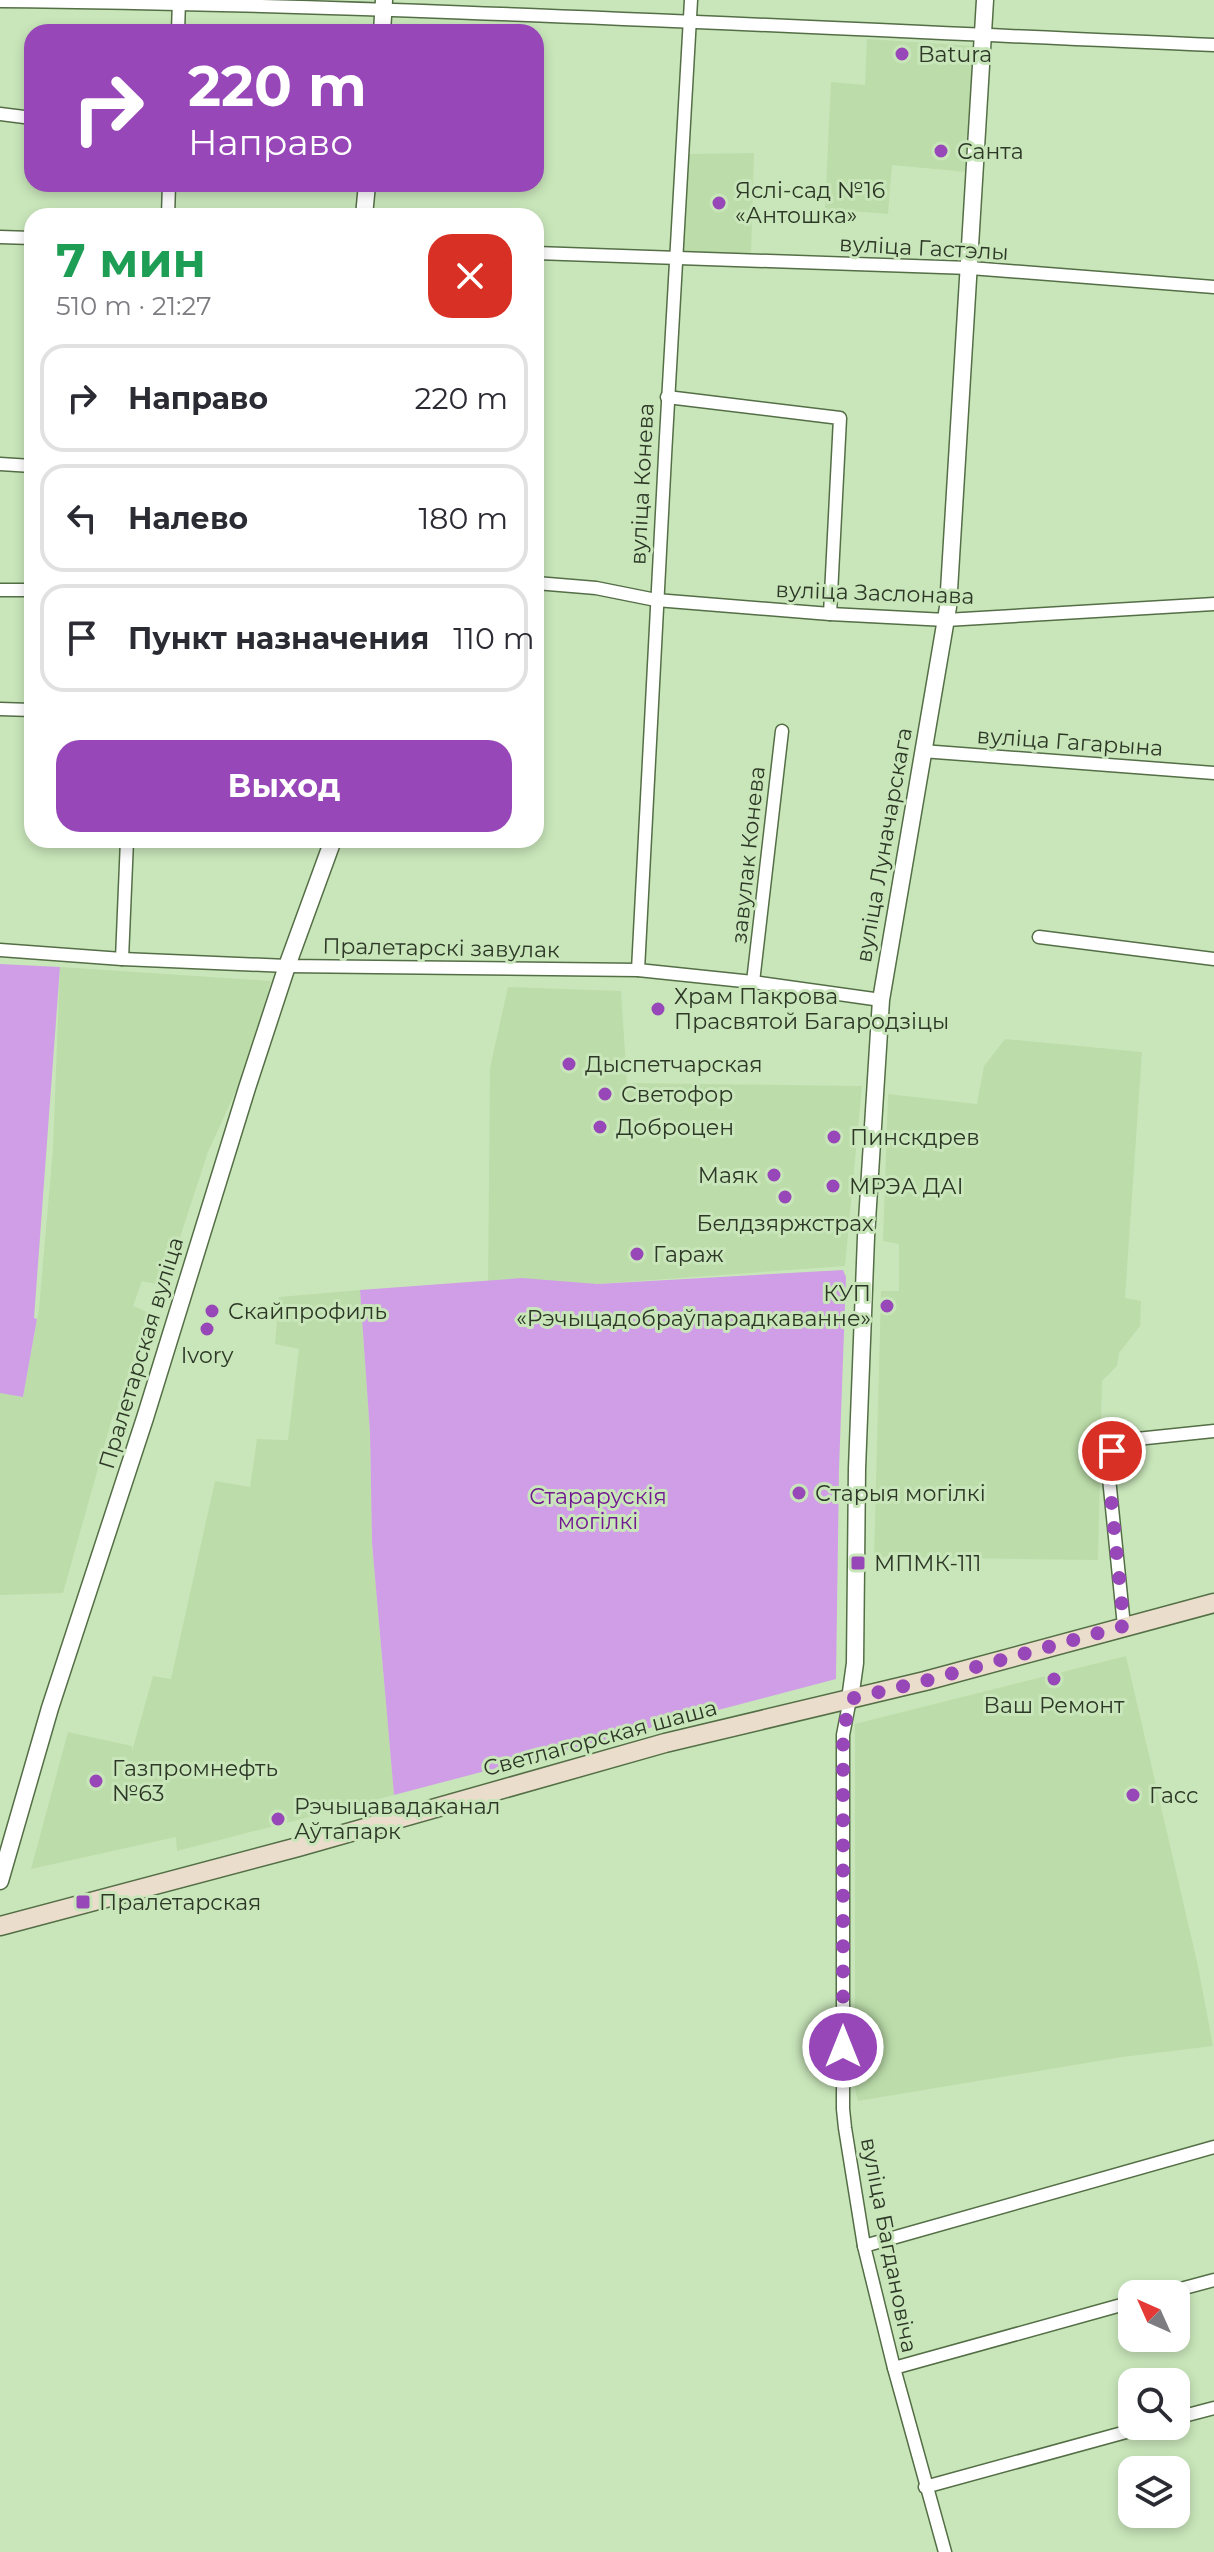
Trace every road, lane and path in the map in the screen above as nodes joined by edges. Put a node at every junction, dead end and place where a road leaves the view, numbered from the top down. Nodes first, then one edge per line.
1 (691, 0) edge
2 (985, 0) edge
3 (0, 1) edge
4 (179, 2) edge
5 (384, 5) edge
6 (689, 22) junction
7 (178, 24) edge
8 (984, 36) junction
9 (1214, 45) edge
10 (0, 114) edge
11 (24, 117) edge
12 (0, 237) edge
13 (24, 238) edge
14 (544, 253) edge
15 (677, 258) junction
16 (970, 268) junction
17 (1214, 287) edge
18 (667, 397) junction
19 (0, 464) edge
20 (24, 466) edge
21 (544, 584) edge
22 (0, 590) edge
23 (24, 590) edge
24 (656, 600) junction
25 (1214, 604) edge
26 (830, 614) junction
27 (946, 620) junction
28 (0, 709) edge
29 (24, 710) edge
30 (782, 731) dead end
31 (922, 751) junction
32 (1214, 773) edge
33 (127, 848) edge
34 (330, 848) edge
35 (1039, 937) dead end
36 (0, 950) edge
37 (122, 959) junction
38 (1214, 959) edge
39 (287, 966) junction
40 (638, 970) junction
41 (753, 982) junction
42 (881, 1000) junction
43 (1214, 1431) edge
44 (1214, 1603) edge
45 (1124, 1626) junction
46 (850, 1699) junction
47 (0, 1881) edge
48 (0, 1926) edge
49 (1214, 2147) edge
50 (864, 2246) junction
51 (1214, 2280) edge
52 (1190, 2286) edge
53 (1118, 2306) edge
54 (894, 2368) junction
55 (1214, 2408) edge
56 (1190, 2414) edge
57 (1118, 2434) edge
58 (925, 2487) junction
59 (945, 2552) edge

1 - 6 street, вуліца Конева
2 - 8 street, вуліца Луначарскага
3 - 4 street
4 - 5 street
4 - 7 street
5 - 6 street
6 - 8 street
6 - 15 street, вуліца Конева
8 - 9 street
8 - 16 street, вуліца Луначарскага
10 - 11 street
12 - 13 street
14 - 15 street, вуліца Гастэлы
15 - 16 street, вуліца Гастэлы
15 - 18 street, вуліца Конева
16 - 17 street, вуліца Гастэлы
16 - 27 street, вуліца Луначарскага
18 - 24 street, вуліца Конева
18 - 26 street
19 - 20 street
21 - 24 street, вуліца Заслонава
22 - 23 street
24 - 26 street, вуліца Заслонава
24 - 40 street, вуліца Конева
25 - 27 street, вуліца Заслонава
26 - 27 street, вуліца Заслонава
27 - 31 street, вуліца Луначарскага
28 - 29 street
30 - 41 street, завулак Конева
31 - 32 street, вуліца Гагарына
31 - 42 street, вуліца Луначарскага
33 - 37 street
34 - 39 street, Пралетарская вуліца
35 - 38 street
36 - 37 street, Пралетарскі завулак
37 - 39 street, Пралетарскі завулак
39 - 40 street, Пралетарскі завулак
39 - 47 street, Пралетарская вуліца
40 - 41 street, Пралетарскі завулак
41 - 42 street, Пралетарскі завулак
42 - 46 street, вуліца Луначарскага
43 - 45 street
44 - 45 main road, Светлагорская шаша
45 - 46 main road, Светлагорская шаша
46 - 48 main road, Светлагорская шаша
46 - 50 street, вуліца Багдановіча
49 - 50 street
50 - 54 street, вуліца Багдановіча
51 - 52 street
53 - 54 street
54 - 58 street, вуліца Багдановіча
55 - 56 street
57 - 58 street
58 - 59 street, вуліца Багдановіча

